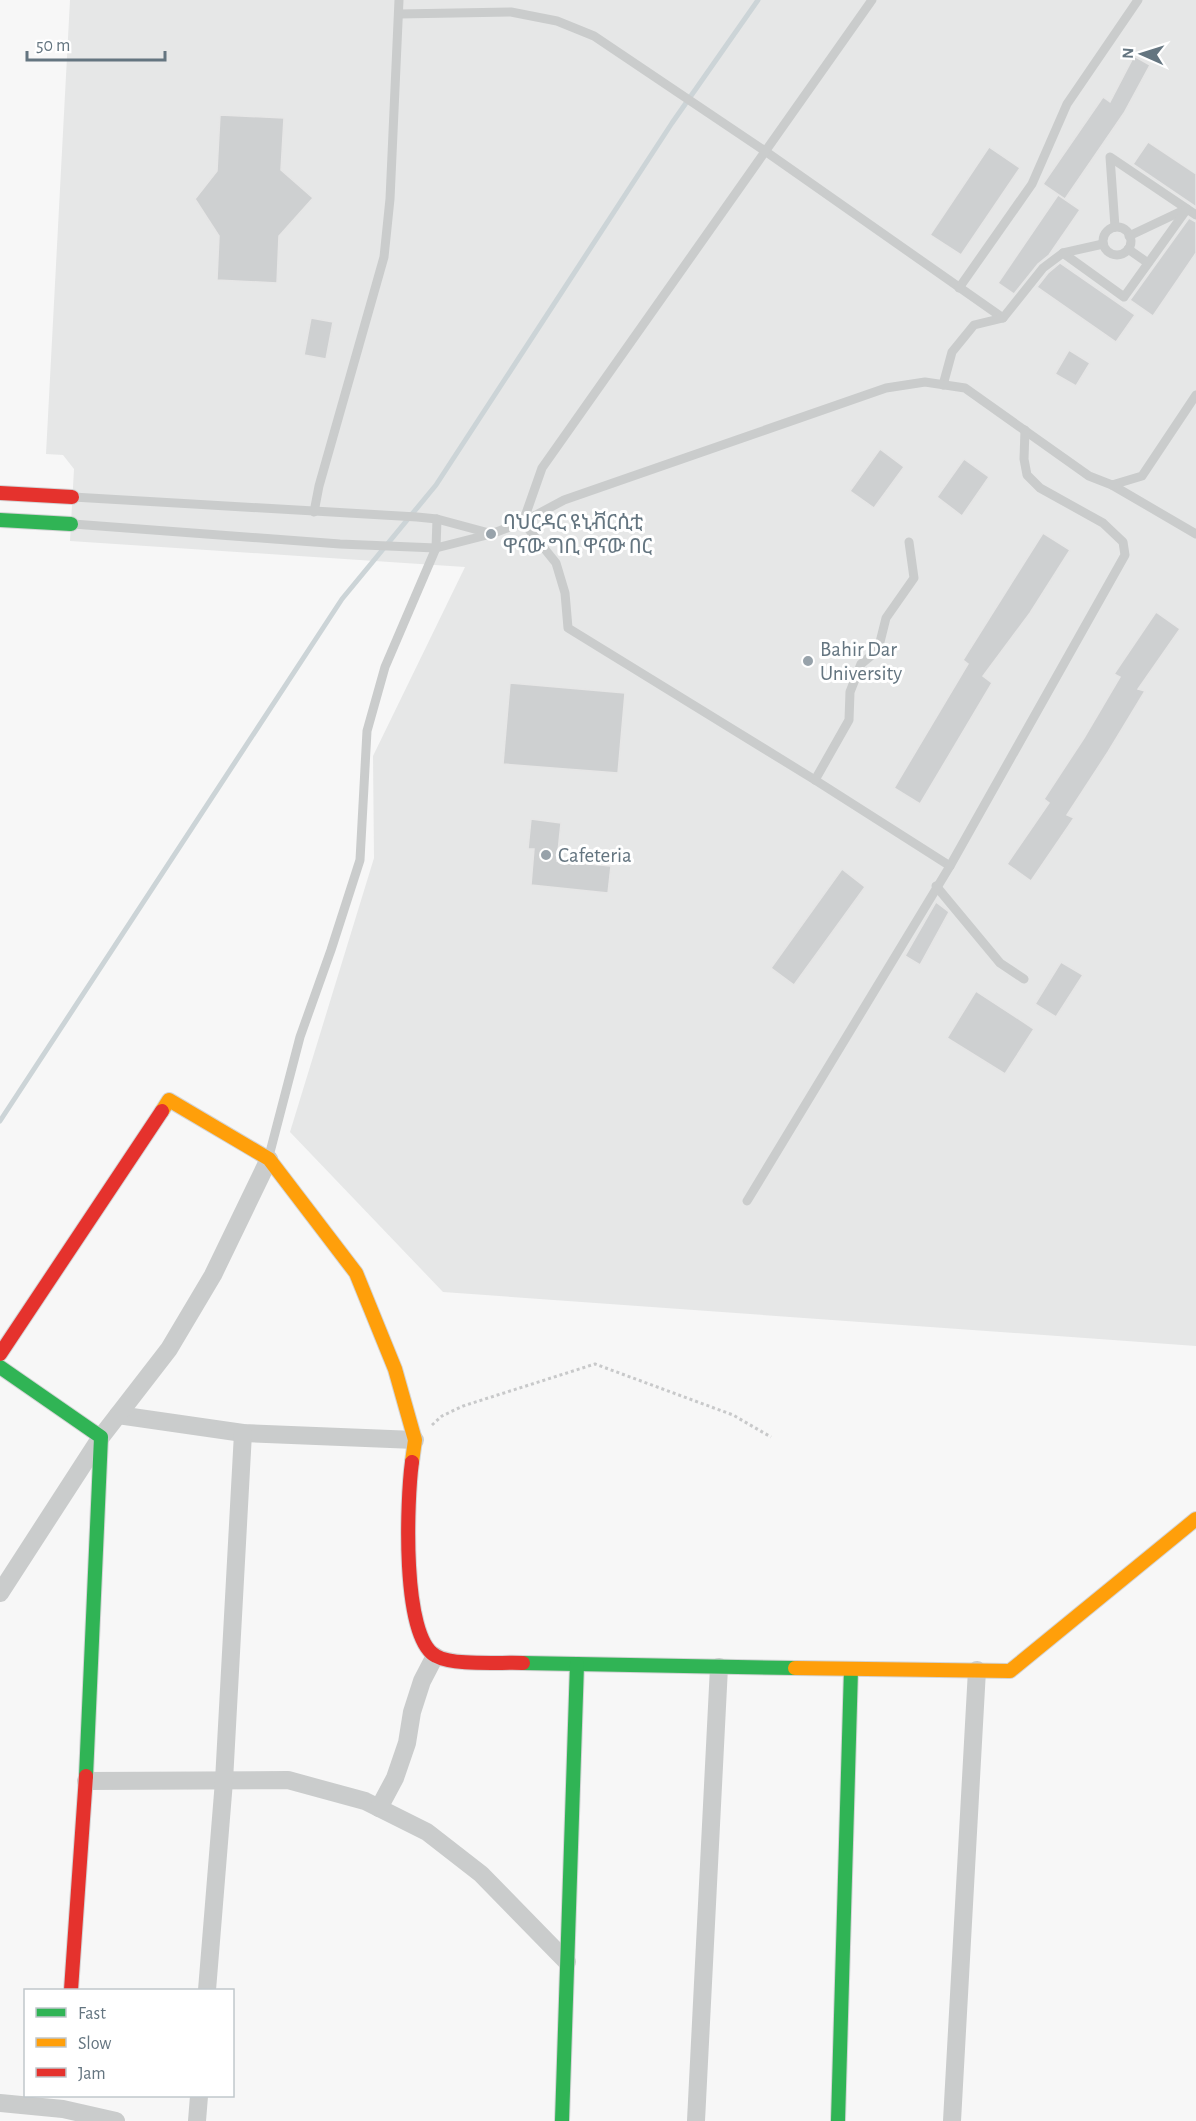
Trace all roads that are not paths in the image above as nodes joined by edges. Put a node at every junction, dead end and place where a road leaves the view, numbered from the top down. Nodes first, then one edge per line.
1 (399, 0) edge
2 (872, 0) edge
3 (1138, 0) edge
4 (399, 14) junction
5 (765, 151) junction
6 (1187, 208) junction
7 (1196, 215) edge
8 (1115, 227) junction
9 (1129, 236) junction
10 (1103, 244) junction
11 (1128, 249) junction
12 (1063, 253) junction
13 (1148, 263) junction
14 (959, 288) junction
15 (1003, 318) junction
16 (943, 385) junction
17 (1196, 395) edge
18 (1025, 430) junction
19 (1112, 485) junction
20 (0, 493) edge
21 (72, 497) joint
22 (314, 512) junction
23 (437, 519) junction
24 (0, 520) edge
25 (523, 522) junction
26 (71, 524) joint
27 (491, 534) junction
28 (1196, 534) edge
29 (909, 542) dead end
30 (436, 548) junction
31 (815, 780) junction
32 (950, 866) junction
33 (936, 886) junction
34 (1024, 979) dead end
35 (268, 1159) junction
36 (747, 1201) dead end
37 (0, 1354) edge
38 (0, 1367) edge
39 (118, 1415) junction
40 (243, 1433) junction
41 (102, 1437) junction
42 (415, 1440) junction
43 (1196, 1519) edge
44 (0, 1593) edge
45 (435, 1656) junction
46 (577, 1664) junction
47 (719, 1667) junction
48 (851, 1669) junction
49 (977, 1670) junction
50 (224, 1780) junction
51 (86, 1781) junction
52 (379, 1808) junction
53 (567, 1962) junction
54 (71, 1989) edge
55 (207, 1989) edge
56 (199, 2097) edge
57 (63, 2102) edge
58 (0, 2103) edge
59 (116, 2121) edge
60 (197, 2121) edge
61 (562, 2121) edge
62 (696, 2121) edge
63 (838, 2121) edge
64 (952, 2121) edge

1 - 4 lane
2 - 5 lane
3 - 14 lane
4 - 5 lane
4 - 22 lane
5 - 14 lane
5 - 25 lane
6 - 7 lane
6 - 8 lane
6 - 9 lane
6 - 13 lane
8 - 9 lane
8 - 10 lane
9 - 11 lane
10 - 11 lane
10 - 12 lane
11 - 13 lane
12 - 13 lane
12 - 15 lane
14 - 15 lane
15 - 16 lane
16 - 18 lane
16 - 25 lane
17 - 19 lane
18 - 19 lane
18 - 32 lane
19 - 28 lane
20 - 21 street
21 - 22 lane
22 - 23 lane
23 - 27 lane
23 - 30 lane
24 - 26 street
25 - 27 lane
25 - 31 lane
26 - 30 lane
27 - 30 lane
29 - 31 lane
30 - 35 lane
31 - 32 lane
32 - 33 lane
33 - 34 lane
33 - 36 lane
35 - 37 street
35 - 39 street
35 - 42 street
38 - 41 street
39 - 40 street
39 - 41 street
40 - 42 street
40 - 50 street
41 - 44 street
41 - 51 street
42 - 45 street
43 - 49 street
45 - 46 street
45 - 52 street
46 - 47 street
46 - 53 street
47 - 48 street
47 - 62 street
48 - 49 street
48 - 63 street
49 - 64 street
50 - 51 street
50 - 52 street
50 - 55 street
51 - 54 street
52 - 53 street
53 - 61 street
56 - 60 street
57 - 58 street
57 - 59 street

